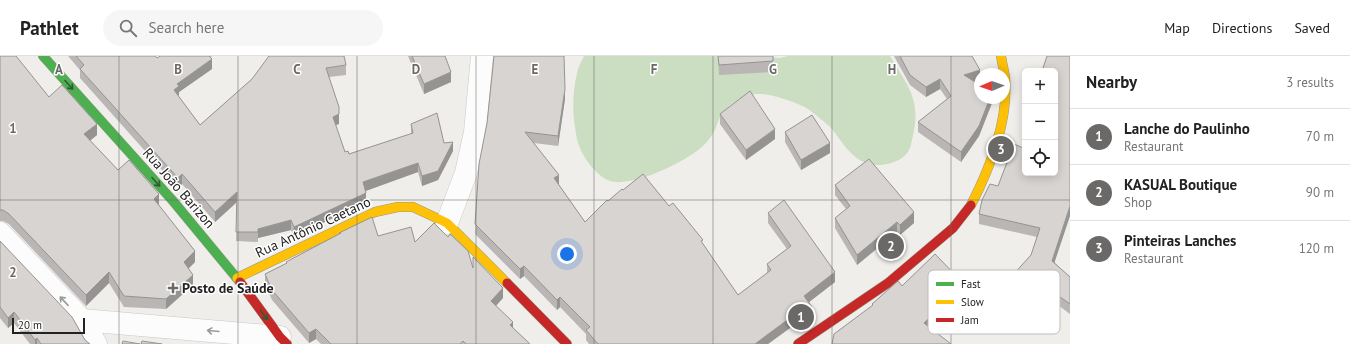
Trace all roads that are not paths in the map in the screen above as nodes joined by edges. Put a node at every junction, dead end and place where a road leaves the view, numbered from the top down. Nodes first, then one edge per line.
1 (43, 56) edge
2 (482, 56) edge
3 (1001, 56) edge
4 (447, 223) junction
5 (0, 233) edge
6 (237, 278) junction
7 (82, 320) junction
8 (819, 337) edge
9 (283, 341) edge
10 (96, 344) edge
11 (568, 344) edge
12 (798, 344) edge

1 -> 6 street, Rua João Barizon
2 - 4 street
3 - 8 street
4 - 6 street, Rua Antônio Caetano
4 - 11 street, Rua Antônio Caetano
7 -> 5 street
6 -> 9 street, Rua João Barizon
9 -> 7 street
7 - 10 street
8 - 12 street

